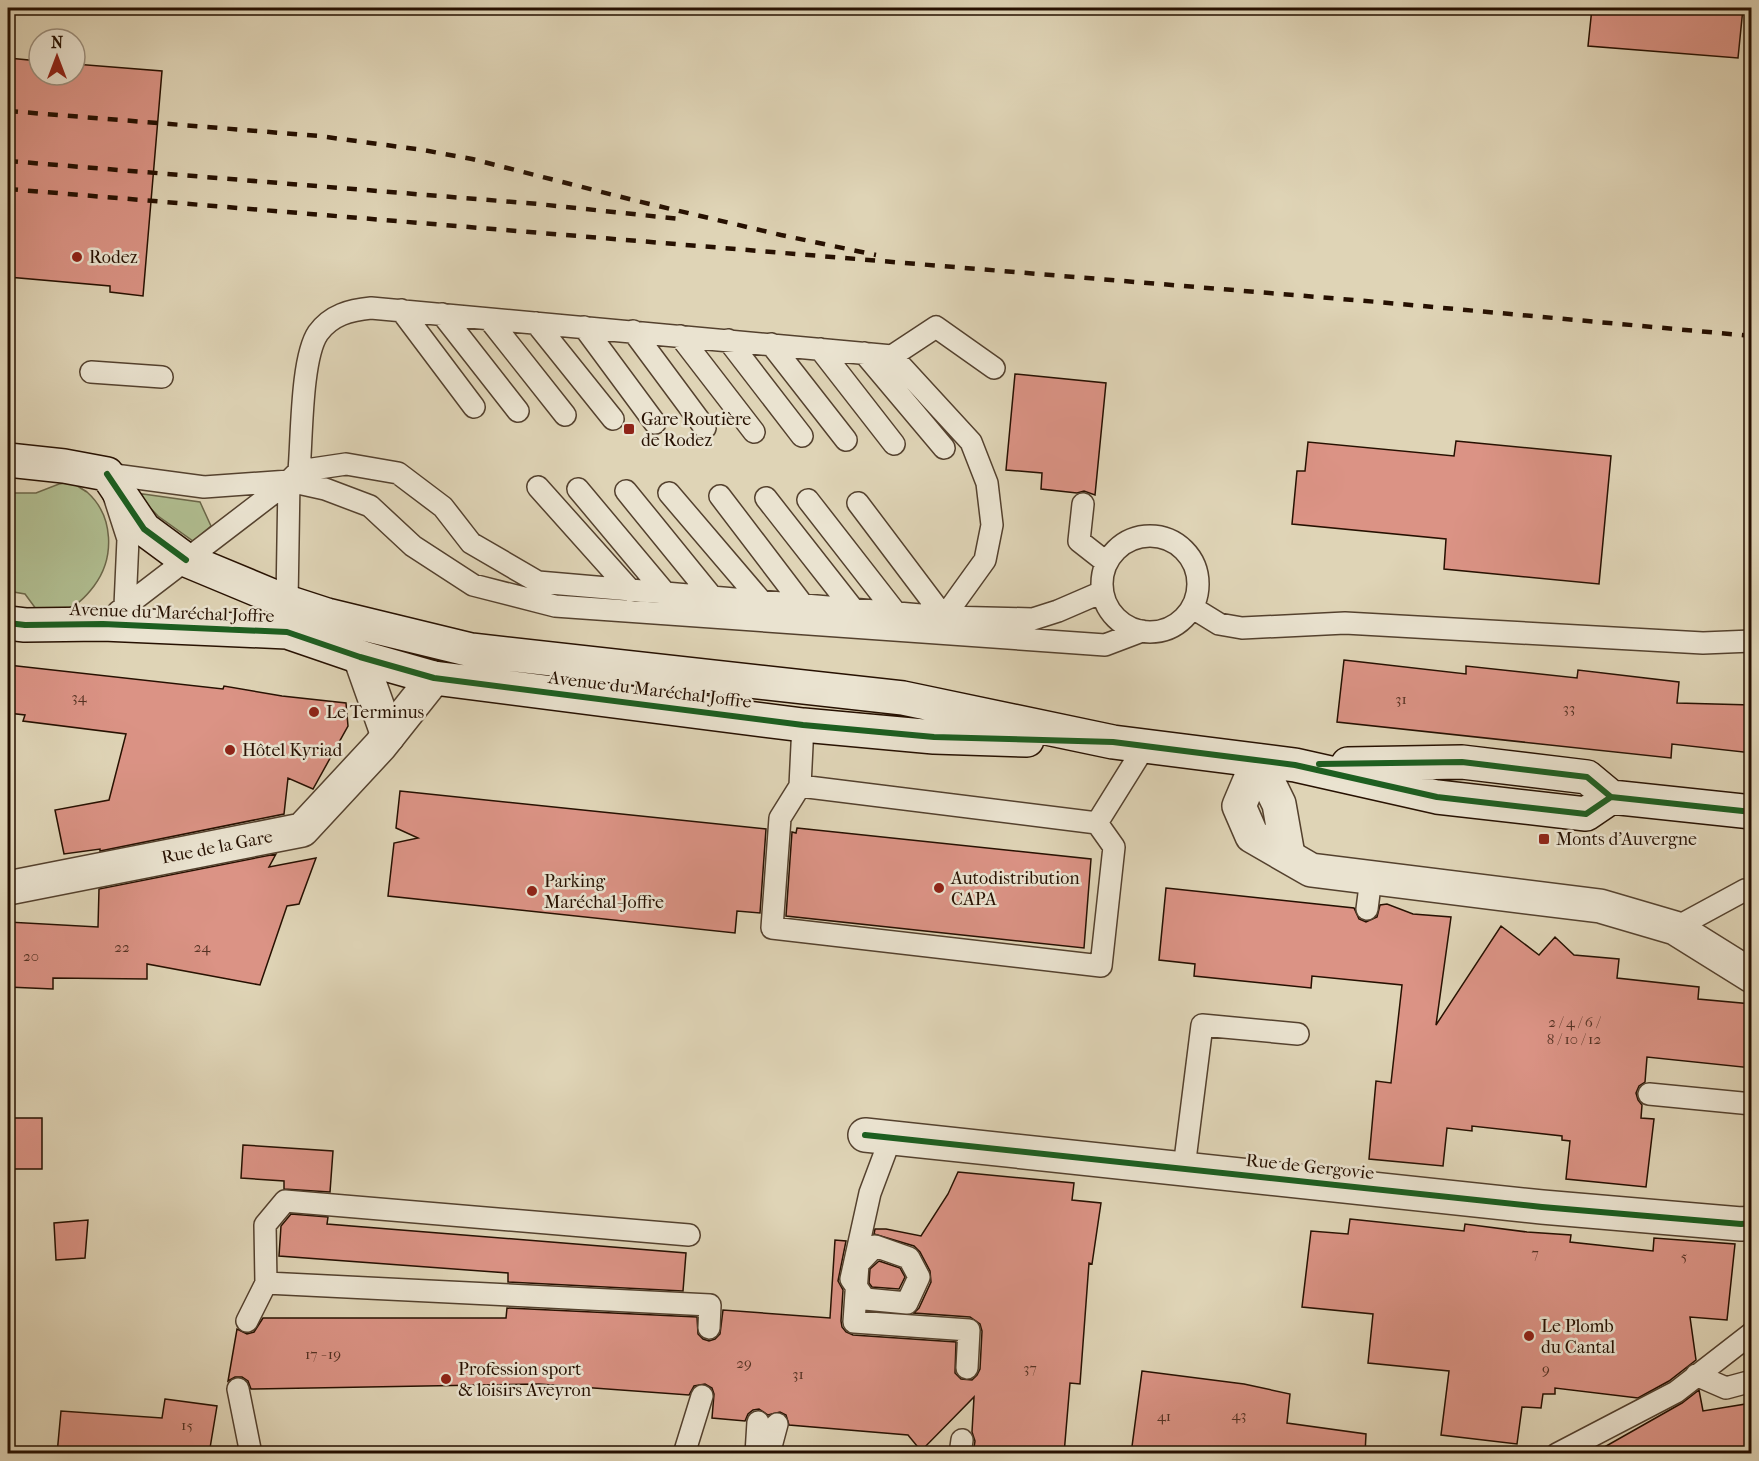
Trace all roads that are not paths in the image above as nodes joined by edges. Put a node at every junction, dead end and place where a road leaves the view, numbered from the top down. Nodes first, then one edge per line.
1 (400, 310) junction
2 (442, 314) junction
3 (489, 318) junction
4 (536, 322) junction
5 (584, 327) junction
6 (633, 331) junction
7 (680, 336) junction
8 (728, 340) junction
9 (771, 344) junction
10 (820, 349) junction
11 (864, 353) junction
12 (892, 356) junction
13 (994, 368) dead end
14 (91, 372) dead end
15 (162, 377) dead end
16 (474, 407) dead end
17 (518, 411) dead end
18 (565, 415) dead end
19 (613, 419) dead end
20 (655, 423) dead end
21 (705, 428) dead end
22 (754, 432) dead end
23 (802, 436) dead end
24 (846, 440) dead end
25 (894, 444) dead end
26 (944, 448) dead end
27 (8, 460) edge
28 (107, 474) junction
29 (294, 476) junction
30 (538, 487) dead end
31 (578, 489) dead end
32 (626, 491) dead end
33 (669, 494) dead end
34 (720, 496) dead end
35 (766, 498) dead end
36 (808, 500) dead end
37 (858, 503) dead end
38 (1083, 504) dead end
39 (186, 560) junction
40 (1107, 563) junction
41 (631, 591) junction
42 (1102, 592) junction
43 (666, 594) junction
44 (713, 598) junction
45 (287, 602) junction
46 (762, 602) junction
47 (803, 605) junction
48 (1192, 608) junction
49 (853, 609) junction
50 (896, 612) junction
51 (114, 615) junction
52 (944, 616) junction
53 (8, 622) edge
54 (1142, 631) junction
55 (1752, 641) edge
56 (360, 657) junction
57 (434, 678) junction
58 (803, 725) junction
59 (387, 736) junction
60 (1113, 742) junction
61 (1145, 746) junction
62 (1258, 760) junction
63 (800, 786) junction
64 (1752, 812) edge
65 (1097, 823) junction
66 (8, 888) edge
67 (1752, 890) edge
68 (1675, 928) junction
69 (1752, 976) edge
70 (1298, 1034) dead end
71 (1649, 1094) dead end
72 (1752, 1104) edge
73 (878, 1136) joint
74 (1184, 1168) junction
75 (1752, 1223) edge
76 (689, 1236) dead end
77 (266, 1283) junction
78 (247, 1321) dead end
79 (709, 1328) dead end
80 (1752, 1333) edge
81 (967, 1368) dead end
82 (1696, 1375) junction
83 (1752, 1381) edge
84 (238, 1389) dead end
85 (702, 1396) dead end
86 (251, 1454) edge
87 (684, 1454) edge
88 (756, 1454) edge
89 (769, 1454) edge
90 (1557, 1454) edge

1 - 2 lane
1 - 16 lane
1 - 29 lane
2 - 3 lane
2 - 17 lane
3 - 4 lane
3 - 18 lane
4 - 5 lane
4 - 19 lane
5 - 6 lane
5 - 20 lane
6 - 7 lane
6 - 21 lane
7 - 8 lane
7 - 22 lane
8 - 9 lane
8 - 23 lane
9 - 10 lane
9 - 24 lane
10 - 11 lane
10 - 25 lane
11 - 12 lane
11 - 26 lane
12 - 13 lane
12 - 52 lane
14 - 15 lane
27 - 28 main road
28 - 29 lane
28 - 39 main road, Avenue du Maréchal Joffre
28 - 51 lane
29 - 39 lane
29 - 41 lane
29 - 45 lane
29 - 54 lane
30 - 41 lane
31 - 43 lane
32 - 44 lane
33 - 46 lane
34 - 47 lane
35 - 49 lane
36 - 50 lane
37 - 52 lane
38 - 40 lane
39 - 45 main road, Avenue du Maréchal Joffre
39 - 51 lane
40 - 42 lane
40 - 48 lane
41 - 43 lane
42 - 52 lane
42 - 54 lane
43 - 44 lane
44 - 46 lane
45 - 60 main road, Avenue du Maréchal Joffre
46 - 47 lane
47 - 49 lane
48 - 54 lane
48 - 55 lane
49 - 50 lane
50 - 52 lane
51 - 53 main road, Avenue du Maréchal Joffre
51 - 56 main road, Avenue du Maréchal Joffre
56 - 57 main road, Avenue du Maréchal Joffre
56 - 59 main road
57 - 58 main road, Avenue du Maréchal Joffre
57 - 59 main road, Rue de la Gare
58 - 60 main road, Avenue du Maréchal Joffre
58 - 63 lane
59 - 66 main road, Rue de la Gare
60 - 61 main road, Avenue du Maréchal Joffre
61 - 62 main road, Avenue du Maréchal Joffre
61 - 65 lane
62 - 64 main road, Avenue du Maréchal Joffre
62 - 68 main road
63 - 65 lane
63 - 65 lane
67 - 68 lane
68 - 69 main road
70 - 74 lane
71 - 72 lane
73 - 74 main road, Rue de Gergovie
73 - 81 lane
74 - 75 main road, Rue de Gergovie
76 - 77 lane
77 - 78 lane
77 - 79 lane
80 - 82 lane
82 - 83 lane
82 - 90 lane
84 - 86 lane
85 - 87 lane
88 - 89 lane

